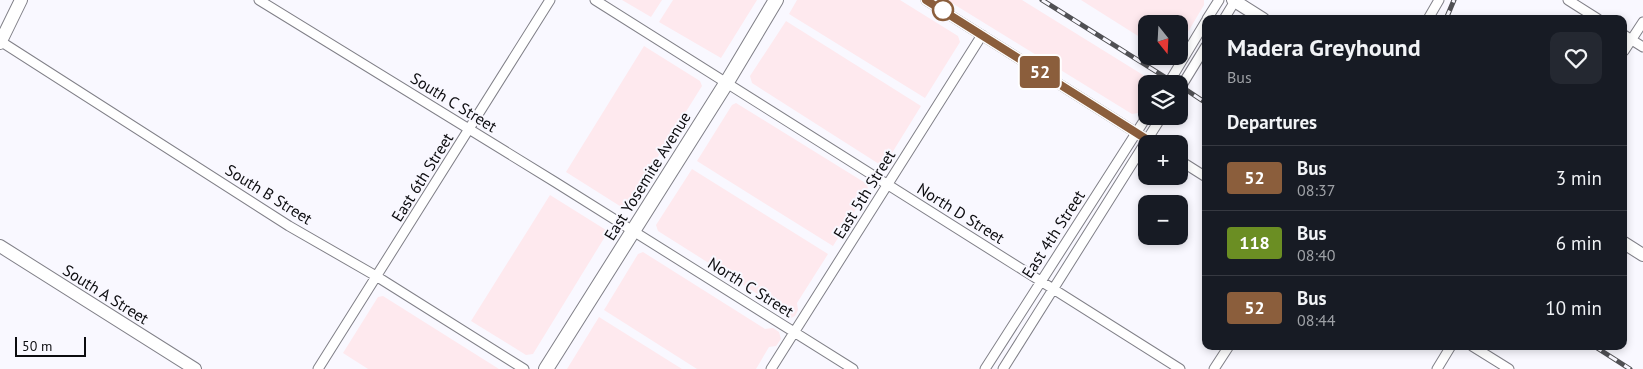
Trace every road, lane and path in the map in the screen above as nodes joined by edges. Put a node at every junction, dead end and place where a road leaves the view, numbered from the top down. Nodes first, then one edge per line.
1 (21, 0) edge
2 (259, 0) edge
3 (550, 0) edge
4 (595, 0) edge
5 (776, 0) edge
6 (926, 0) edge
7 (1219, 0) edge
8 (1234, 0) edge
9 (1438, 0) edge
10 (1568, 0) edge
11 (1210, 15) edge
12 (1226, 15) edge
13 (1257, 15) edge
14 (1430, 15) edge
15 (1592, 15) edge
16 (1643, 22) edge
17 (1202, 28) edge
18 (982, 35) junction
19 (1627, 38) edge
20 (0, 42) edge
21 (1643, 48) edge
22 (1202, 53) edge
23 (1173, 75) edge
24 (1188, 75) edge
25 (727, 82) junction
26 (1141, 125) edge
27 (469, 129) junction
28 (1136, 133) junction
29 (1139, 135) edge
30 (1138, 161) edge
31 (1188, 166) edge
32 (1202, 174) edge
33 (888, 184) junction
34 (632, 231) junction
35 (1627, 245) edge
36 (0, 246) edge
37 (1643, 255) edge
38 (376, 276) junction
39 (1041, 281) junction
40 (1053, 288) junction
41 (794, 332) junction
42 (1226, 350) edge
43 (1449, 350) edge
44 (1478, 350) edge
45 (195, 369) edge
46 (318, 369) edge
47 (524, 369) edge
48 (546, 369) edge
49 (771, 369) edge
50 (853, 369) edge
51 (985, 369) edge
52 (1003, 369) edge
53 (1180, 369) edge
54 (1214, 369) edge
55 (1437, 369) edge
56 (1509, 369) edge

1 - 20 street
2 - 27 street, South C Street
3 - 27 street, East 6th Street
4 - 25 street, North D Street
5 - 25 main road, East Yosemite Avenue
6 - 18 street
7 - 11 street
8 - 12 street
8 - 13 street
9 - 14 street
10 - 15 street
16 - 19 street
17 - 23 street
18 - 28 street
18 - 33 street, East 5th Street
19 - 21 street
20 - 38 street, South B Street
22 - 24 street
25 - 33 street, North D Street
25 - 34 main road, East Yosemite Avenue
26 - 28 street, East 4th Street
27 - 34 street, South C Street
27 - 38 street, East 6th Street
28 - 29 street
28 - 39 street, East 4th Street
30 - 40 street, East 4th Street
31 - 32 street
33 - 39 street, North D Street
33 - 41 street, East 5th Street
34 - 41 street, North C Street
34 - 48 main road, East Yosemite Avenue
35 - 37 street
36 - 45 street, South A Street
38 - 46 street, East 6th Street
38 - 47 street, South B Street
39 - 40 street, North D Street
39 - 51 street, East 4th Street
40 - 52 street, East 4th Street
40 - 53 street, North D Street
41 - 49 street, East 5th Street
41 - 50 street, North C Street
42 - 54 street
43 - 55 street
44 - 56 street

